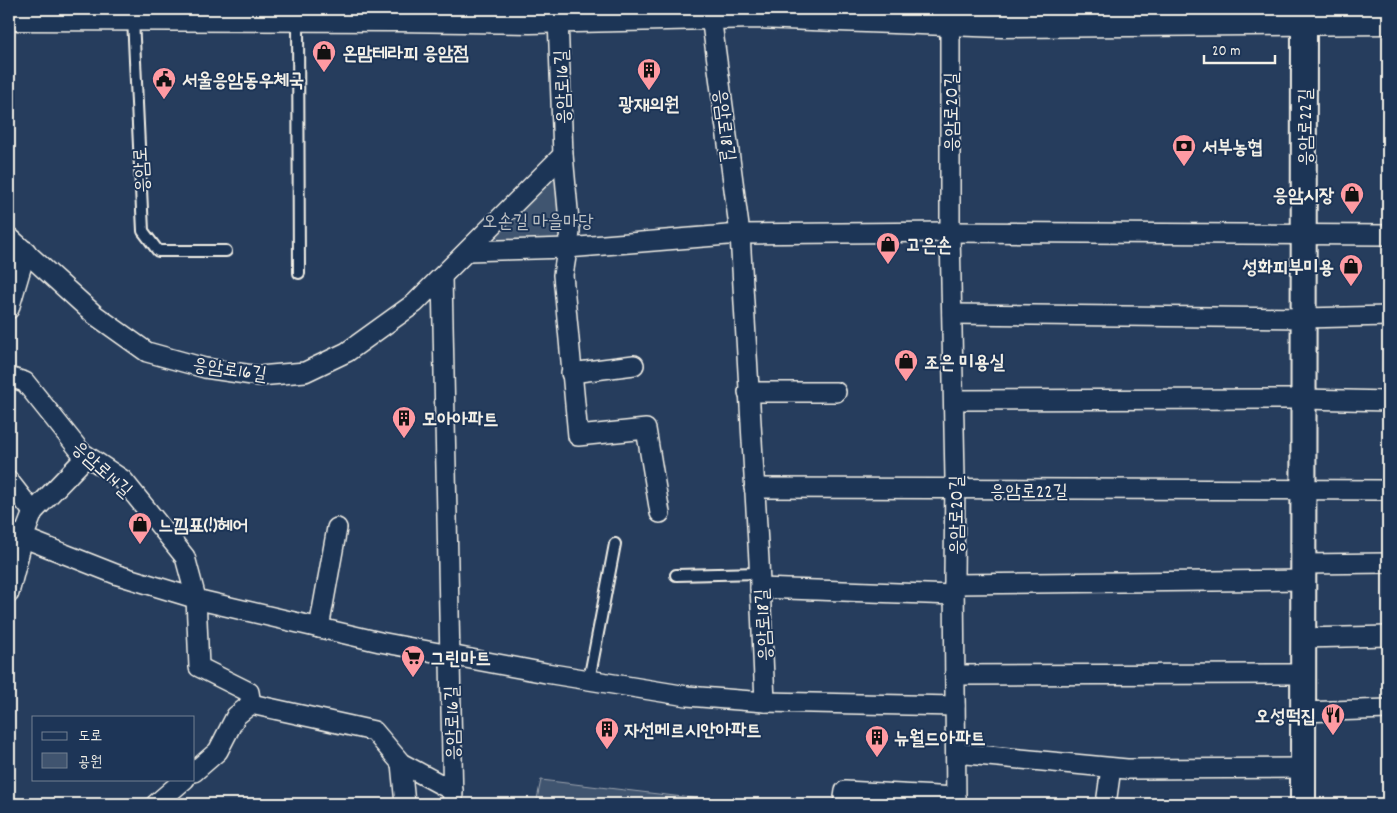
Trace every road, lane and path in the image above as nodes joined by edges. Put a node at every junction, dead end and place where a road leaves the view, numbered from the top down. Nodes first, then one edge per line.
1 (757, 11) edge
2 (67, 12) edge
3 (171, 13) edge
4 (609, 13) edge
5 (474, 14) edge
6 (873, 14) edge
7 (1304, 14) edge
8 (9, 16) edge
9 (133, 16) junction
10 (712, 16) junction
11 (1038, 16) edge
12 (298, 17) junction
13 (558, 18) junction
14 (1388, 20) edge
15 (950, 21) junction
16 (563, 156) junction
17 (950, 232) junction
18 (740, 234) junction
19 (1304, 234) junction
20 (1388, 235) edge
21 (9, 237) edge
22 (567, 248) junction
23 (26, 251) junction
24 (226, 251) dead end
25 (468, 251) junction
26 (299, 273) dead end
27 (442, 277) junction
28 (9, 309) edge
29 (952, 314) junction
30 (1388, 316) edge
31 (1304, 318) junction
32 (634, 365) dead end
33 (571, 373) junction
34 (9, 376) edge
35 (748, 392) junction
36 (836, 392) dead end
37 (1304, 399) junction
38 (954, 400) junction
39 (1388, 401) edge
40 (87, 456) junction
41 (9, 481) edge
42 (754, 488) junction
43 (956, 490) junction
44 (1304, 490) junction
45 (1388, 490) edge
46 (33, 512) junction
47 (660, 513) dead end
48 (338, 528) dead end
49 (16, 535) edge
50 (615, 544) dead end
51 (1388, 563) edge
52 (1304, 572) junction
53 (676, 575) dead end
54 (760, 581) junction
55 (954, 589) junction
56 (9, 593) edge
57 (196, 598) junction
58 (319, 628) junction
59 (1388, 636) edge
60 (1303, 638) junction
61 (450, 655) junction
62 (1304, 674) junction
63 (955, 675) junction
64 (589, 680) junction
65 (765, 702) junction
66 (251, 704) junction
67 (955, 706) junction
68 (1388, 709) edge
69 (1303, 712) junction
70 (956, 753) junction
71 (401, 763) junction
72 (1110, 768) junction
73 (1304, 768) junction
74 (195, 771) edge
75 (184, 780) edge
76 (453, 798) edge
77 (166, 801) edge
78 (956, 801) edge
79 (406, 804) edge
80 (843, 804) edge
81 (1106, 804) edge
82 (1304, 804) edge

1 - 6 main road
1 - 10 main road
2 - 8 main road
2 - 9 main road
3 - 9 main road
3 - 12 main road
4 - 10 main road
4 - 13 main road
5 - 12 main road
5 - 13 main road
6 - 15 main road
7 - 11 main road
7 - 14 main road
7 - 19 street, 응암로22길
9 - 24 lane, 응암로
10 - 18 street, 응암로18길
11 - 15 main road
12 - 26 lane
13 - 16 street, 응암로16길
15 - 17 street, 응암로20길
16 - 22 street, 응암로16길
16 - 25 street, 응암로16길
17 - 18 street
17 - 19 street
17 - 29 street, 응암로20길
18 - 22 street
18 - 35 street, 응암로18길
19 - 20 street
19 - 31 street, 응암로22길
21 - 23 street
22 - 25 street
22 - 33 street, 응암로16길
23 - 27 street, 응암로16길
23 - 28 street
25 - 27 street, 응암로16길
27 - 61 street, 응암로16길
29 - 31 street
29 - 38 street, 응암로20길
30 - 31 street
31 - 37 street, 응암로22길
32 - 33 street
33 - 47 street, 응암로16길
34 - 40 street, 응암로14길
35 - 36 street
35 - 42 street, 응암로18길
37 - 38 street
37 - 39 street
37 - 44 street, 응암로22길
38 - 43 street, 응암로20길
40 - 46 street
40 - 57 street, 응암로14길
41 - 46 street
42 - 43 street, 응암로22길
42 - 54 street, 응암로18길
43 - 44 street, 응암로22길
43 - 55 street, 응암로20길
44 - 45 street, 응암로22길
44 - 52 street, 응암로22길
46 - 49 street
48 - 58 street
49 - 56 street
49 - 57 street
50 - 64 lane
51 - 52 street
52 - 55 street
52 - 60 street, 응암로22길
53 - 54 lane
54 - 55 street
54 - 65 street, 응암로18길
55 - 63 street, 응암로20길
57 - 58 street
57 - 66 street
58 - 61 street
59 - 60 street
60 - 62 street, 응암로22길
61 - 64 street
61 - 76 street, 응암로16길
62 - 63 street
62 - 69 street, 응암로22길
63 - 67 street, 응암로20길
64 - 65 street
65 - 67 street
66 - 71 street, 응암로16길
66 - 74 street
67 - 70 street, 응암로20길
68 - 69 street
69 - 73 street, 응암로22길
70 - 72 street
70 - 78 street, 응암로20길
71 - 76 street, 응암로16길
71 - 79 street
72 - 73 street
72 - 81 street
73 - 82 street, 응암로22길
75 - 77 street
78 - 80 street, 응암로20길

